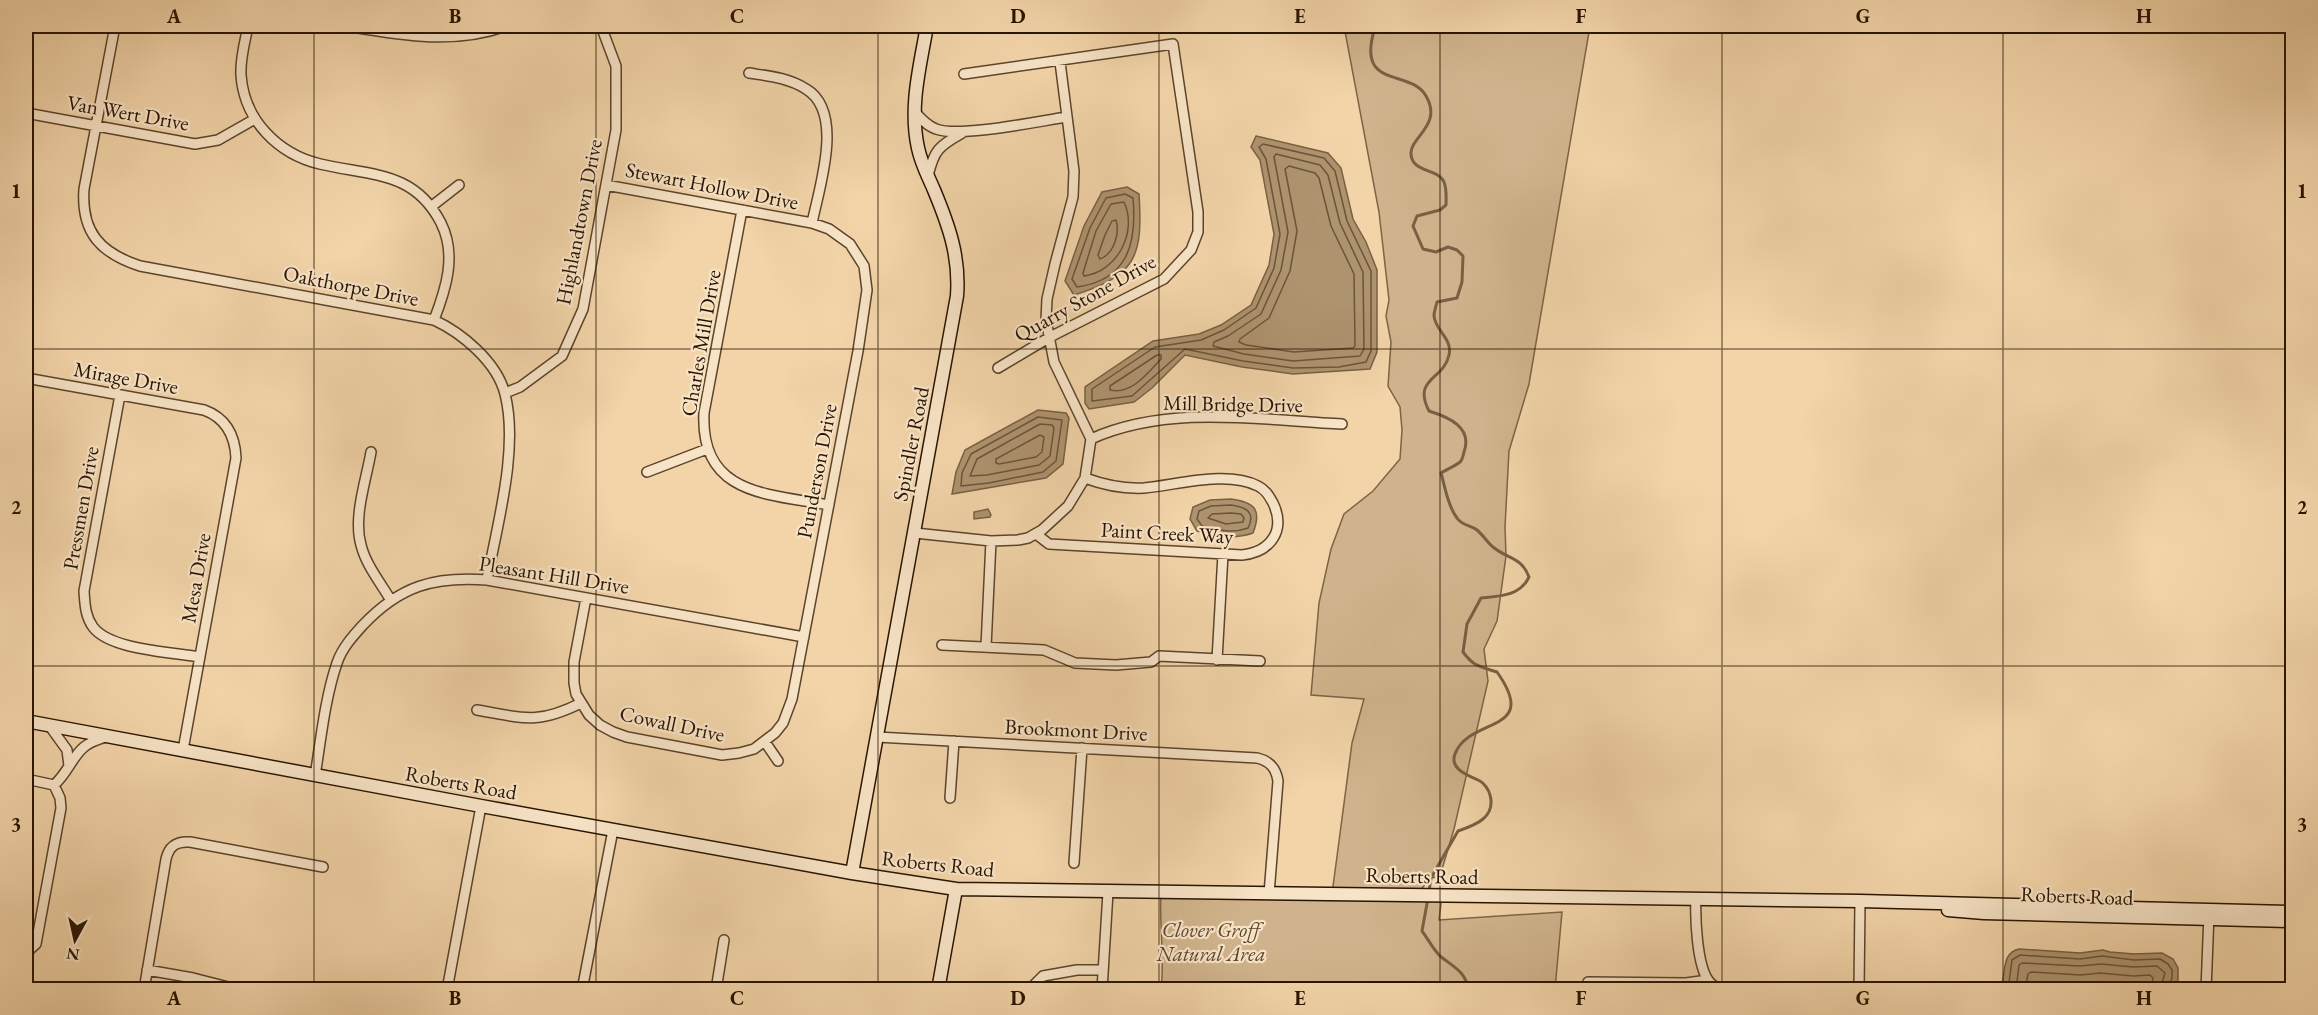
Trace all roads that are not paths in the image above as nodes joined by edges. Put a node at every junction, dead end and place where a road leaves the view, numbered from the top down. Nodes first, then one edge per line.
1 (115, 26) edge
2 (248, 26) edge
3 (346, 26) edge
4 (506, 26) edge
5 (601, 26) edge
6 (927, 26) edge
7 (1060, 62) junction
8 (749, 73) dead end
9 (964, 74) dead end
10 (914, 111) junction
11 (26, 112) edge
12 (1067, 117) junction
13 (255, 119) junction
14 (97, 126) junction
15 (964, 132) junction
16 (928, 177) junction
17 (459, 185) dead end
18 (606, 185) junction
19 (432, 206) junction
20 (742, 210) junction
21 (812, 223) junction
22 (434, 320) junction
23 (1050, 337) junction
24 (998, 368) dead end
25 (26, 378) edge
26 (505, 393) junction
27 (120, 395) junction
28 (218, 417) joint
29 (1342, 424) dead end
30 (1091, 440) junction
31 (708, 449) junction
32 (371, 452) dead end
33 (647, 472) dead end
34 (1085, 478) junction
35 (829, 505) junction
36 (915, 533) junction
37 (1036, 534) junction
38 (992, 541) junction
39 (1223, 554) junction
40 (487, 580) junction
41 (586, 598) junction
42 (390, 599) junction
43 (804, 637) junction
44 (942, 645) dead end
45 (986, 647) junction
46 (200, 657) junction
47 (1217, 660) junction
48 (1260, 661) dead end
49 (581, 703) junction
50 (477, 710) dead end
51 (26, 721) edge
52 (49, 725) junction
53 (107, 736) junction
54 (877, 737) junction
55 (954, 741) junction
56 (765, 742) junction
57 (1082, 748) junction
58 (183, 750) junction
59 (1279, 757) dead end
60 (778, 761) dead end
61 (1272, 765) junction
62 (69, 766) junction
63 (315, 776) junction
64 (26, 779) edge
65 (54, 784) junction
66 (950, 798) dead end
67 (481, 806) junction
68 (613, 830) junction
69 (1074, 863) dead end
70 (323, 867) dead end
71 (852, 873) junction
72 (956, 889) junction
73 (1108, 892) junction
74 (1269, 894) junction
75 (1696, 898) junction
76 (1860, 901) junction
77 (2292, 912) edge
78 (2209, 915) junction
79 (2292, 921) edge
80 (724, 940) dead end
81 (27, 952) edge
82 (147, 970) junction
83 (1103, 970) junction
84 (1708, 980) junction
85 (1588, 982) dead end
86 (144, 990) edge
87 (240, 990) edge
88 (447, 990) edge
89 (582, 990) edge
90 (716, 990) edge
91 (938, 990) edge
92 (1029, 990) edge
93 (1102, 990) edge
94 (1719, 990) edge
95 (1859, 990) edge
96 (2206, 990) edge

1 - 14 street, Oakthorpe Drive
2 - 13 street
3 - 4 street
5 - 18 street, Highlandtown Drive
6 - 10 main road, Spindler Road
7 - 9 street
7 - 12 street
7 - 23 street, Quarry Stone Drive
8 - 21 street
10 - 15 street
10 - 16 main road, Spindler Road
11 - 14 street, Van Wert Drive
12 - 15 street
12 - 23 street
13 - 14 street, Van Wert Drive
13 - 19 street
14 - 22 street, Oakthorpe Drive
15 - 16 street
16 - 36 main road, Spindler Road
17 - 19 street
18 - 20 street, Stewart Hollow Drive
18 - 26 street, Highlandtown Drive
19 - 22 street
20 - 21 street, Stewart Hollow Drive
20 - 31 street, Charles Mill Drive
21 - 35 street, Punderson Drive
22 - 26 street, Oakthorpe Drive
23 - 24 street, Quarry Stone Drive
23 - 30 street
25 - 27 street, Mirage Drive
26 - 40 street, Oakthorpe Drive
27 - 28 street, Mirage Drive
27 - 46 street, Pressmen Drive
28 - 46 street, Mesa Drive
29 - 30 street, Mill Bridge Drive
30 - 34 street
31 - 33 street
31 - 35 street, Charles Mill Drive
32 - 42 street
34 - 37 street
34 - 39 street, Paint Creek Way
35 - 43 street, Punderson Drive
36 - 38 street
36 - 54 main road, Spindler Road
37 - 38 street
37 - 39 street, Paint Creek Way
38 - 45 street
39 - 47 street
40 - 41 street, Pleasant Hill Drive
40 - 42 street, Pleasant Hill Drive
41 - 43 street, Pleasant Hill Drive
41 - 49 street, Cowall Drive
42 - 63 street, Pleasant Hill Drive
43 - 56 street, Punderson Drive
44 - 45 street
45 - 47 street
46 - 58 street, Mesa Drive
47 - 48 street
49 - 50 street
49 - 56 street, Cowall Drive
51 - 52 main road, Roberts Road
52 - 53 main road, Roberts Road
52 - 62 street
53 - 58 main road, Roberts Road
53 - 62 street
54 - 55 street, Brookmont Drive
54 - 71 main road, Spindler Road
55 - 57 street, Brookmont Drive
55 - 66 street
56 - 60 street
57 - 61 street, Brookmont Drive
57 - 69 street
58 - 63 main road, Roberts Road
59 - 61 street
61 - 74 street
62 - 65 street
63 - 67 main road, Roberts Road
64 - 65 street
65 - 81 street
67 - 68 main road, Roberts Road
67 - 88 street
68 - 71 main road, Roberts Road
68 - 89 street
70 - 82 street
71 - 72 main road, Roberts Road
72 - 73 main road, Roberts Road
72 - 91 main road
73 - 74 main road, Roberts Road
73 - 83 street
74 - 75 main road, Roberts Road
75 - 76 main road, Roberts Road
75 - 84 street
76 - 78 main road, Roberts Road
76 - 95 street
77 - 78 main road
78 - 79 main road, Roberts Road
78 - 96 street
80 - 90 street
82 - 86 street
82 - 87 street
83 - 92 street
83 - 93 street
84 - 85 street
84 - 94 street

